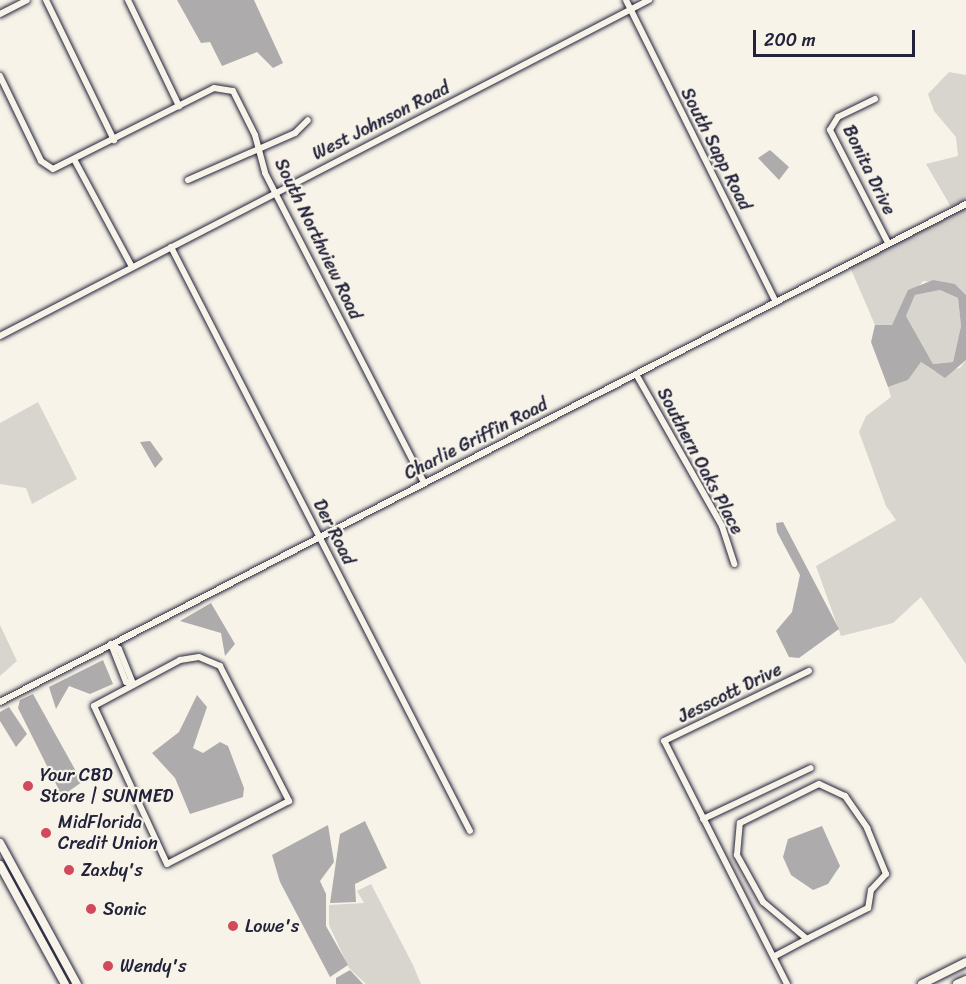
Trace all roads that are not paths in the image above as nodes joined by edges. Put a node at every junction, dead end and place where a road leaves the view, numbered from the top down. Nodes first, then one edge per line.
1 (27, 0) edge
2 (46, 0) edge
3 (128, 0) edge
4 (626, 0) edge
5 (649, 0) edge
6 (628, 10) junction
7 (0, 14) edge
8 (0, 76) edge
9 (875, 99) dead end
10 (179, 106) junction
11 (308, 120) dead end
12 (114, 141) junction
13 (260, 151) junction
14 (75, 161) junction
15 (188, 180) dead end
16 (274, 191) junction
17 (966, 204) edge
18 (888, 243) junction
19 (171, 247) junction
20 (132, 267) junction
21 (776, 302) junction
22 (0, 336) edge
23 (636, 374) junction
24 (424, 483) junction
25 (319, 537) junction
26 (734, 564) dead end
27 (111, 644) junction
28 (809, 671) dead end
29 (133, 684) junction
30 (0, 702) edge
31 (811, 768) dead end
32 (703, 819) junction
33 (470, 831) dead end
34 (0, 843) edge
35 (0, 858) edge
36 (0, 865) edge
37 (39, 914) junction
38 (30, 919) junction
39 (807, 939) junction
40 (775, 956) junction
41 (966, 962) edge
42 (72, 975) junction
43 (966, 980) edge
44 (65, 984) edge
45 (77, 984) edge
46 (787, 984) edge
47 (922, 984) edge
48 (957, 984) edge

1 - 7 street
2 - 12 street
3 - 10 street
4 - 6 street, South Sapp Road
5 - 6 street, West Johnson Road
6 - 16 street, West Johnson Road
6 - 21 street, South Sapp Road
8 - 14 street, South Northview Road
9 - 18 street, Bonita Drive
10 - 12 street, South Northview Road
10 - 13 street, South Northview Road
11 - 13 street
12 - 14 street, South Northview Road
13 - 15 street
13 - 16 street, South Northview Road
14 - 20 street
16 - 19 street, West Johnson Road
16 - 24 street, South Northview Road
17 - 18 street, Charlie Griffin Road
18 - 21 street, Charlie Griffin Road
19 - 20 street, West Johnson Road
19 - 25 street, Der Road
20 - 22 street, West Johnson Road
21 - 23 street, Charlie Griffin Road
23 - 24 street, Charlie Griffin Road
23 - 26 street, Southern Oaks Place
24 - 25 street, Charlie Griffin Road
25 - 27 street, Charlie Griffin Road
25 - 33 street, Der Road
27 - 29 street
27 - 30 street, Charlie Griffin Road
28 - 32 street, Jesscott Drive
29 - 29 street
31 - 32 street
32 - 40 street
34 - 37 main road
35 - 37 main road
36 - 38 main road
37 - 42 main road
38 - 42 main road
38 - 44 main road
39 - 39 street
39 - 40 street
40 - 46 street
41 - 47 main road
42 - 45 main road
43 - 48 main road

